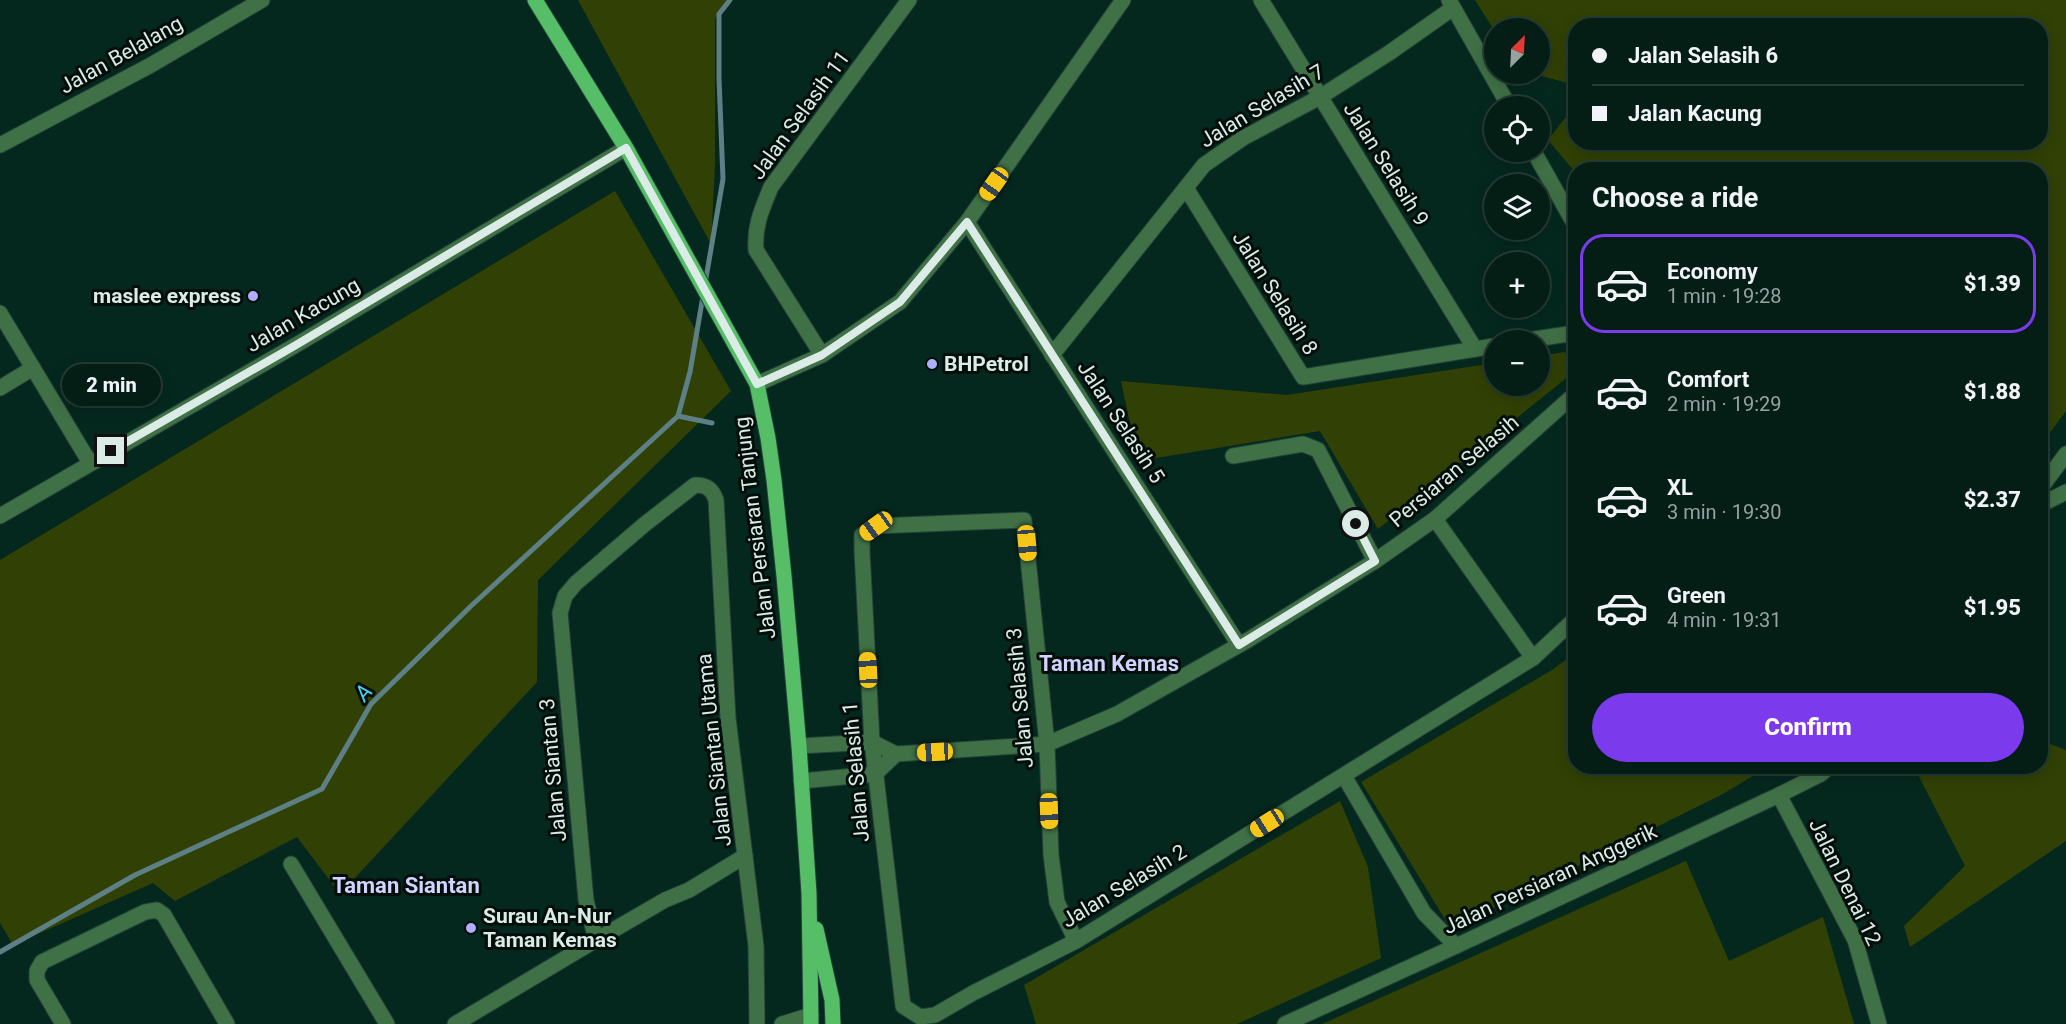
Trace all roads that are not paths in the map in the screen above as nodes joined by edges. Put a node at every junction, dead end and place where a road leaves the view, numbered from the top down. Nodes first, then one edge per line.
1 (262, 0) edge
2 (535, 0) edge
3 (909, 0) edge
4 (1123, 0) edge
5 (1260, 0) edge
6 (1451, 4) edge
7 (1503, 96) edge
8 (1320, 97) junction
9 (0, 145) edge
10 (626, 148) junction
11 (1540, 162) edge
12 (1186, 188) junction
13 (1568, 213) edge
14 (967, 222) junction
15 (0, 314) edge
16 (1568, 334) edge
17 (1550, 337) edge
18 (1484, 348) edge
19 (1475, 349) junction
20 (822, 355) junction
21 (1052, 355) junction
22 (33, 368) junction
23 (757, 384) junction
24 (0, 388) edge
25 (1568, 400) edge
26 (2066, 454) edge
27 (1233, 456) dead end
28 (90, 463) junction
29 (2048, 478) edge
30 (2066, 492) edge
31 (2048, 501) edge
32 (0, 516) edge
33 (1435, 519) junction
34 (1024, 520) joint
35 (1375, 561) junction
36 (565, 596) joint
37 (1568, 626) edge
38 (1239, 645) junction
39 (1533, 658) junction
40 (872, 741) junction
41 (1047, 744) junction
42 (799, 746) junction
43 (896, 754) junction
44 (875, 774) junction
45 (1821, 774) edge
46 (1344, 776) junction
47 (801, 781) junction
48 (1779, 795) junction
49 (746, 856) junction
50 (291, 864) dead end
51 (809, 894) junction
52 (596, 940) junction
53 (1076, 941) junction
54 (1456, 946) junction
55 (832, 1000) junction
56 (920, 1017) joint
57 (811, 1020) edge
58 (63, 1024) edge
59 (227, 1024) edge
60 (387, 1024) edge
61 (455, 1024) edge
62 (757, 1024) edge
63 (782, 1024) edge
64 (833, 1024) edge
65 (839, 1024) edge
66 (1285, 1024) edge
67 (1879, 1024) edge

1 - 9 street, Jalan Belalang
2 - 10 main road, Jalan Persiaran Tanjung
3 - 20 street, Jalan Selasih 11
4 - 14 street
5 - 8 street, Jalan Selasih 9
6 - 7 street
6 - 8 street, Jalan Selasih 7
8 - 12 street, Jalan Selasih 7
8 - 19 street, Jalan Selasih 9
10 - 23 main road, Jalan Persiaran Tanjung
10 - 28 street, Jalan Kacung
11 - 13 street
12 - 19 street, Jalan Selasih 8
12 - 21 street, Jalan Selasih 7
14 - 20 street
14 - 21 street, Jalan Selasih 5
15 - 22 street
16 - 17 street
18 - 19 street, Jalan Selasih 8
20 - 23 street
21 - 38 street, Jalan Selasih 5
22 - 24 street
22 - 28 street
23 - 42 main road, Jalan Persiaran Tanjung
25 - 33 street, Persiaran Selasih
26 - 29 street
27 - 35 street
28 - 32 street, Jalan Kacung
30 - 31 street
33 - 35 street, Persiaran Selasih
33 - 39 street
34 - 40 street, Jalan Selasih 1
34 - 41 street, Jalan Selasih 3
35 - 38 street, Persiaran Selasih
36 - 49 street, Jalan Siantan Utama
36 - 52 street, Jalan Siantan 3
37 - 39 street, Jalan Selasih 2
38 - 41 street, Persiaran Selasih
39 - 46 street, Jalan Selasih 2
40 - 42 street
40 - 43 street
40 - 44 street, Jalan Selasih 1
41 - 43 street, Persiaran Selasih
41 - 53 street, Jalan Selasih 3
42 - 47 main road, Jalan Persiaran Tanjung
43 - 44 street
44 - 47 street
44 - 56 street, Jalan Selasih 1
45 - 48 street, Jalan Persiaran Anggerik
46 - 53 street, Jalan Selasih 2
46 - 54 street
47 - 51 main road, Jalan Persiaran Tanjung
48 - 54 street, Jalan Persiaran Anggerik
48 - 67 street, Jalan Denai 12
49 - 52 street
49 - 62 street, Jalan Siantan Utama
50 - 60 street
51 - 55 main road, Jalan Persiaran Tanjung
51 - 57 main road, Jalan Persiaran Tanjung
52 - 61 street
53 - 56 street, Jalan Selasih 2
54 - 66 street, Jalan Persiaran Anggerik
55 - 64 main road, Jalan Persiaran Tanjung
55 - 65 main road
57 - 63 street
58 - 59 street

